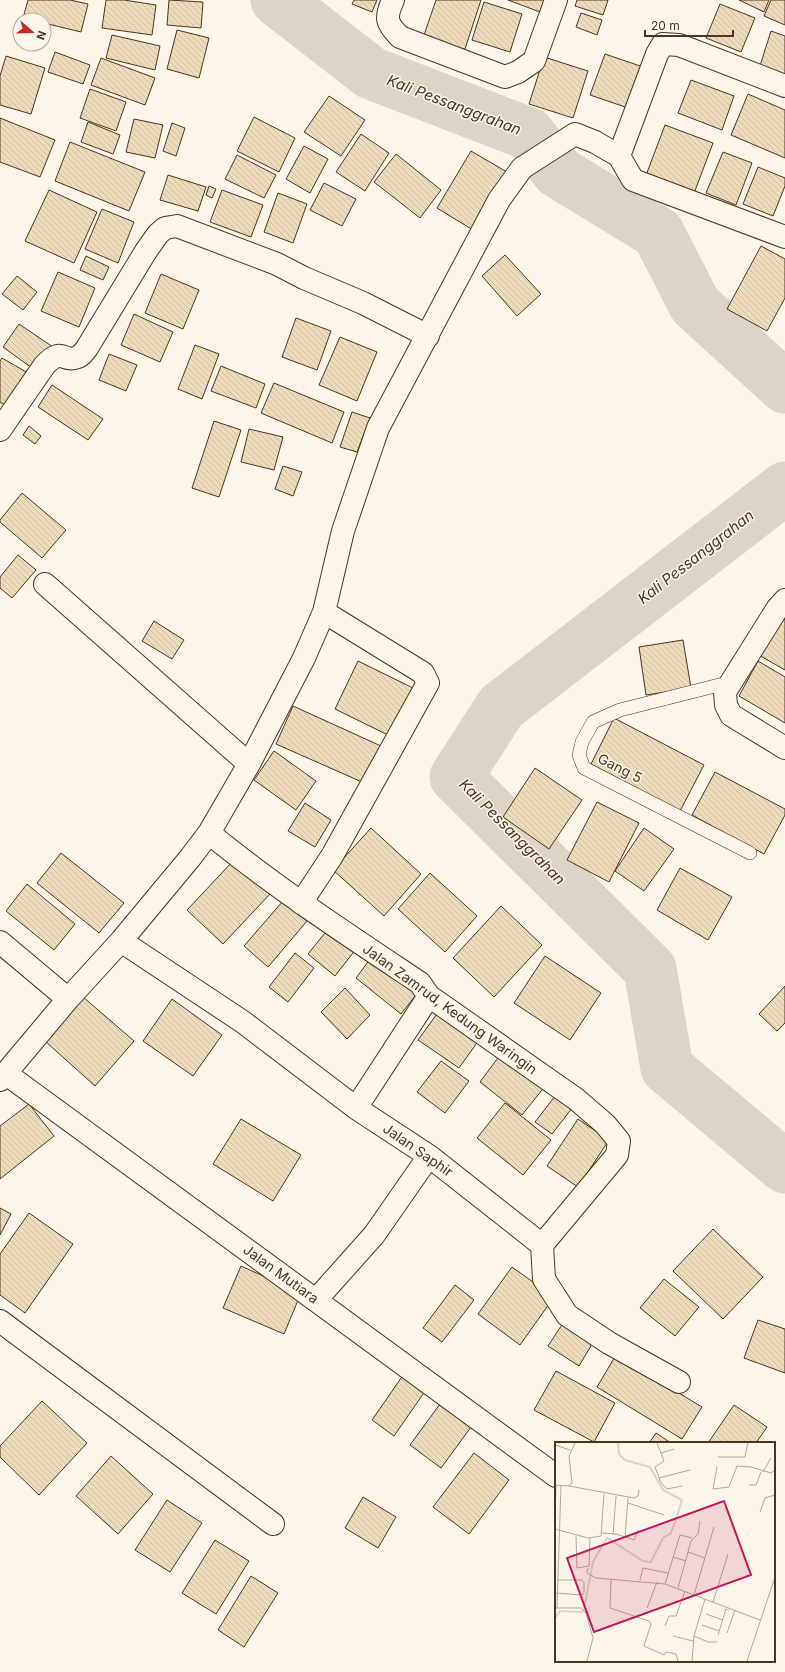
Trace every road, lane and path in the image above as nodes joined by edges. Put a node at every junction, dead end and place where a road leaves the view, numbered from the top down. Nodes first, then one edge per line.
1 (393, 0) edge
2 (556, 0) edge
3 (785, 86) edge
4 (619, 156) junction
5 (785, 237) edge
6 (428, 336) junction
7 (0, 430) edge
8 (45, 584) dead end
9 (782, 607) edge
10 (324, 612) junction
11 (731, 682) junction
12 (785, 748) edge
13 (250, 764) junction
14 (209, 833) junction
15 (750, 853) dead end
16 (301, 903) junction
17 (121, 941) junction
18 (0, 942) edge
19 (429, 996) junction
20 (68, 1000) junction
21 (2, 1076) edge
22 (356, 1108) junction
23 (429, 1156) junction
24 (542, 1245) junction
25 (316, 1300) junction
26 (0, 1321) edge
27 (678, 1382) dead end
28 (555, 1475) edge
29 (273, 1524) dead end

1 - 2 street
3 - 4 street
4 - 5 street
4 - 6 street
6 - 7 street
6 - 10 street
8 - 13 street
9 - 11 street
10 - 13 street
10 - 16 street
11 - 12 street
11 - 15 lane, Gang 5
13 - 14 street
14 - 16 street, Jalan Zamrud, Kedung Waringin
14 - 17 street
16 - 19 street, Jalan Zamrud, Kedung Waringin
17 - 20 street
17 - 22 street, Jalan Saphir
18 - 20 street
19 - 22 street
19 - 24 street, Jalan Zamrud, Kedung Waringin
20 - 21 street
21 - 25 street, Jalan Mutiara
22 - 23 street, Jalan Saphir
23 - 24 street, Jalan Saphir
23 - 25 street
24 - 27 street
25 - 28 street, Jalan Mutiara
26 - 29 street

